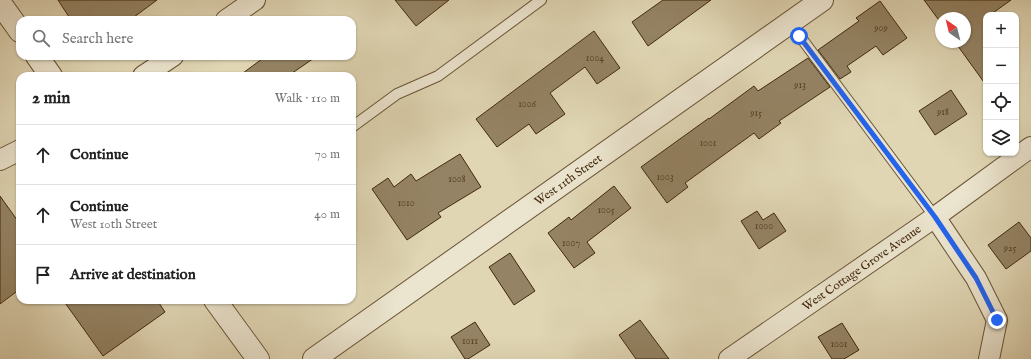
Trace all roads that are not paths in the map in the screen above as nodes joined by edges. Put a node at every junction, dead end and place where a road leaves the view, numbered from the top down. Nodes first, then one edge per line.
1 (255, 0) edge
2 (541, 0) edge
3 (0, 3) edge
4 (812, 3) edge
5 (232, 16) edge
6 (790, 22) junction
7 (16, 25) edge
8 (40, 60) edge
9 (166, 60) edge
10 (48, 72) edge
11 (149, 72) edge
12 (356, 123) edge
13 (1031, 147) edge
14 (16, 152) edge
15 (0, 160) edge
16 (935, 217) junction
17 (218, 304) edge
18 (258, 359) edge
19 (314, 359) edge
20 (729, 359) edge
21 (989, 359) edge

1 - 5 street
2 - 12 lane
3 - 7 street
4 - 6 street, West 11th Street
6 - 16 lane
6 - 19 street, West 11th Street
8 - 10 street
9 - 11 street
13 - 16 street, West Cottage Grove Avenue
14 - 15 street
16 - 20 street, West Cottage Grove Avenue
16 - 21 street
17 - 18 street

